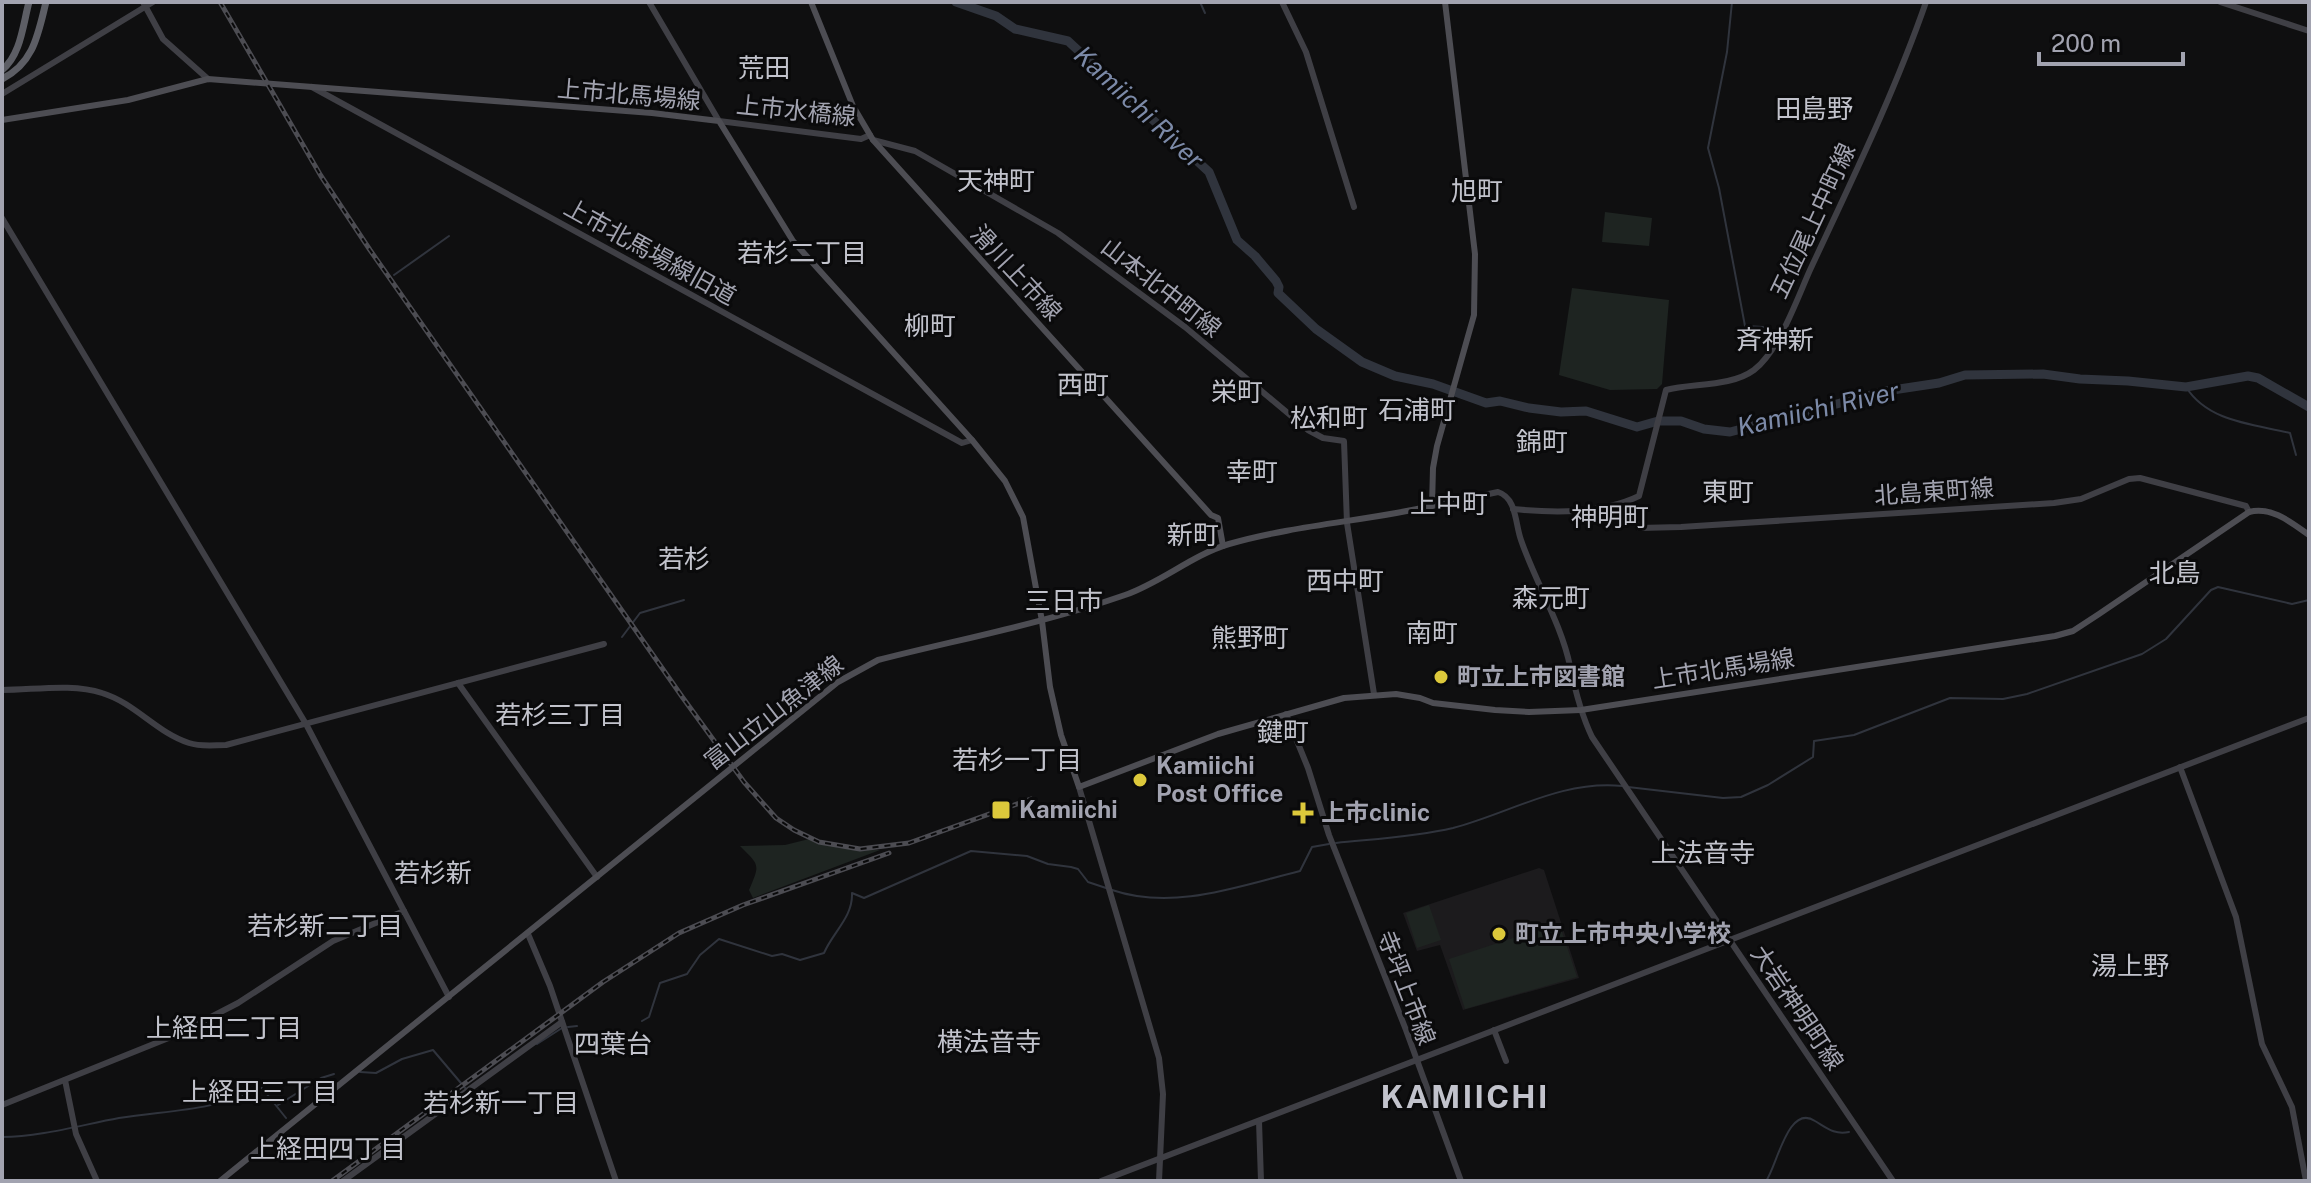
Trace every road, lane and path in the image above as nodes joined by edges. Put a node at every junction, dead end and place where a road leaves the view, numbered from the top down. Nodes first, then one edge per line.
1 (29, 2) edge
2 (46, 2) edge
3 (649, 2) edge
4 (811, 2) edge
5 (1282, 2) edge
6 (1445, 2) edge
7 (1926, 2) edge
8 (2220, 2) edge
9 (147, 3) edge
10 (2309, 31) edge
11 (2, 70) edge
12 (2, 79) edge
13 (208, 79) junction
14 (311, 87) junction
15 (2, 94) edge
16 (2, 120) edge
17 (719, 121) junction
18 (871, 138) junction
19 (1354, 207) dead end
20 (2, 218) edge
21 (972, 440) junction
22 (1625, 503) junction
23 (1432, 506) junction
24 (1513, 509) junction
25 (2249, 512) junction
26 (1347, 523) junction
27 (2309, 535) edge
28 (1223, 546) junction
29 (1042, 621) junction
30 (604, 644) dead end
31 (458, 683) junction
32 (2, 690) edge
33 (1374, 694) junction
34 (1581, 710) junction
35 (1286, 714) junction
36 (2309, 718) edge
37 (306, 724) junction
38 (2180, 767) junction
39 (1079, 787) junction
40 (597, 877) junction
41 (404, 911) junction
42 (528, 934) junction
43 (1729, 940) junction
44 (449, 997) junction
45 (562, 1022) junction
46 (1494, 1030) junction
47 (1416, 1060) junction
48 (1506, 1061) dead end
49 (65, 1080) junction
50 (2, 1105) edge
51 (1259, 1121) junction
52 (1161, 1158) junction
53 (97, 1181) edge
54 (220, 1181) edge
55 (343, 1181) edge
56 (616, 1181) edge
57 (1101, 1181) edge
58 (1159, 1181) edge
59 (1261, 1181) edge
60 (1461, 1181) edge
61 (1893, 1181) edge
62 (2306, 1181) edge

1 - 11 highway
2 - 12 highway
3 - 17 street
4 - 18 main road, 滑川上市線
5 - 19 street
6 - 23 main road
7 - 22 street, 五位尾上中町線
8 - 10 street
9 - 13 street
9 - 15 street
13 - 14 main road, 上市北馬場線
13 - 16 main road, 上市北馬場線
14 - 17 main road, 上市北馬場線
14 - 21 street, 上市北馬場線旧道
17 - 18 street, 上市水橋線
17 - 21 main road, 上市北馬場線
18 - 26 street, 山本北中町線
18 - 28 main road, 滑川上市線
20 - 37 street
21 - 29 main road, 上市北馬場線
22 - 24 street
22 - 25 street, 北島東町線
23 - 24 street
23 - 26 main road, 富山立山魚津線
24 - 34 street, 大岩神明町線
25 - 27 main road
25 - 34 main road, 上市北馬場線
26 - 28 main road, 富山立山魚津線
26 - 33 street
28 - 29 main road, 富山立山魚津線
29 - 39 main road, 上市北馬場線
29 - 40 main road, 富山立山魚津線
30 - 31 street
31 - 37 street
31 - 40 street
32 - 37 street
33 - 34 main road, 上市北馬場線
33 - 35 main road, 上市北馬場線
34 - 43 street, 大岩神明町線
35 - 39 main road, 上市北馬場線
35 - 47 street, 寺坪上市線
36 - 38 street
37 - 41 street
38 - 43 street
38 - 62 street
39 - 52 street
40 - 42 main road, 富山立山魚津線
41 - 44 street
41 - 49 street
42 - 44 main road, 富山立山魚津線
42 - 45 street
43 - 46 street
43 - 61 street, 大岩神明町線
44 - 54 main road, 富山立山魚津線
45 - 55 street
45 - 56 street
46 - 47 street
46 - 48 street
47 - 51 street, 寺坪上市線
47 - 60 street
49 - 50 street
49 - 53 street
51 - 52 street, 寺坪上市線
51 - 59 street
52 - 57 street, 寺坪上市線
52 - 58 street

